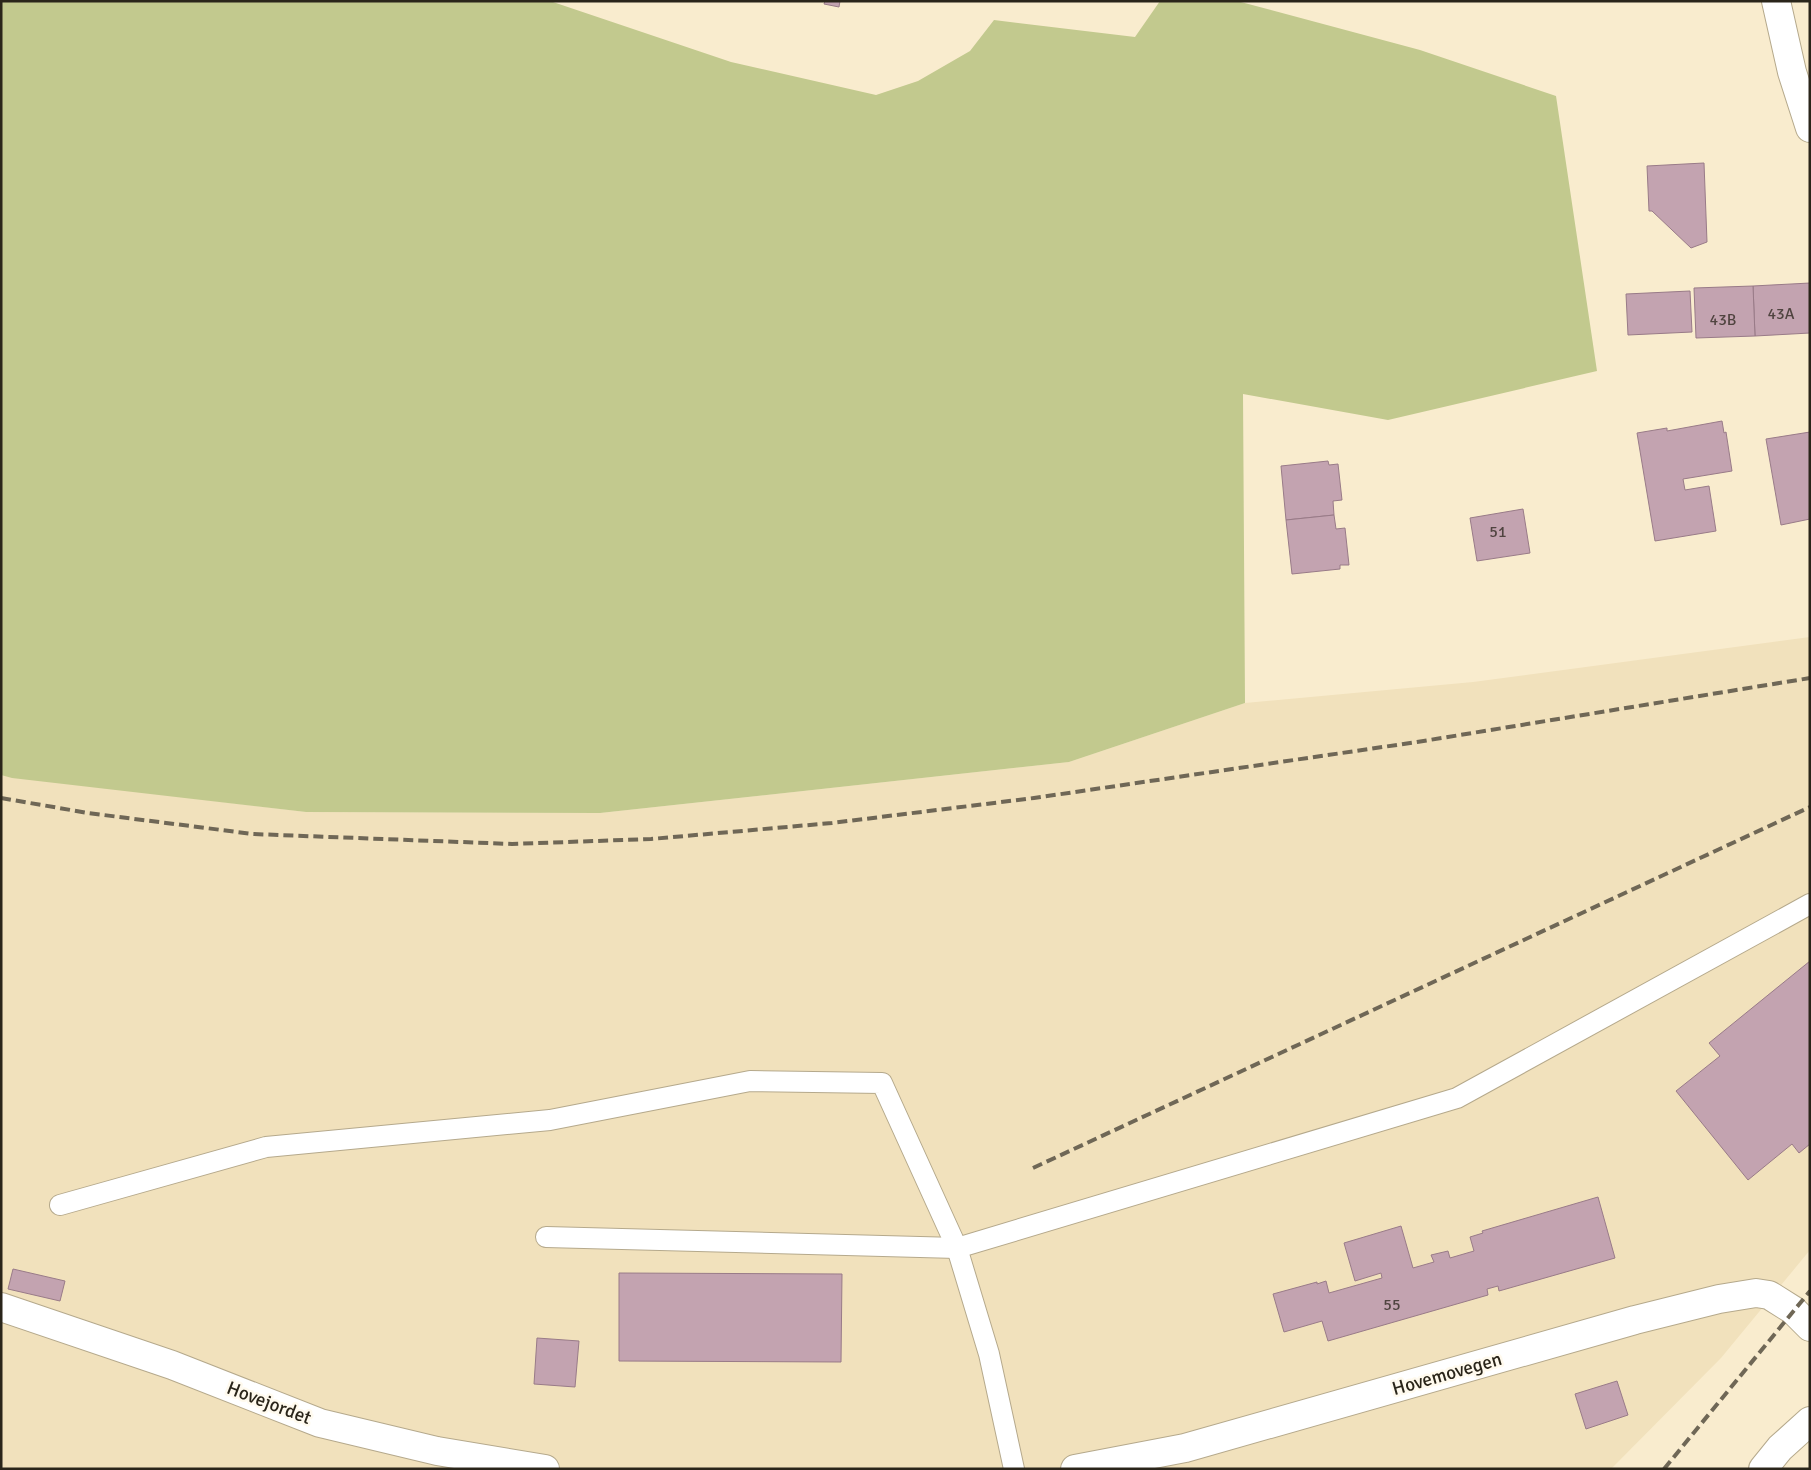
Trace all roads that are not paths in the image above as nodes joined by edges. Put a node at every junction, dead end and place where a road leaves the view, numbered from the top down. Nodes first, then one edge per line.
1 (1776, 1) edge
2 (1810, 128) edge
3 (1810, 904) edge
4 (60, 1205) dead end
5 (546, 1236) dead end
6 (957, 1248) junction
7 (1, 1307) edge
8 (1810, 1327) edge
9 (1810, 1421) edge
10 (545, 1469) edge
11 (1014, 1469) edge
12 (1075, 1469) edge
13 (1763, 1469) edge

1 - 2 street
3 - 6 lane
4 - 6 lane
5 - 6 lane
6 - 11 lane
7 - 10 street, Hovejordet
8 - 12 street, Hovemovegen
9 - 13 street

